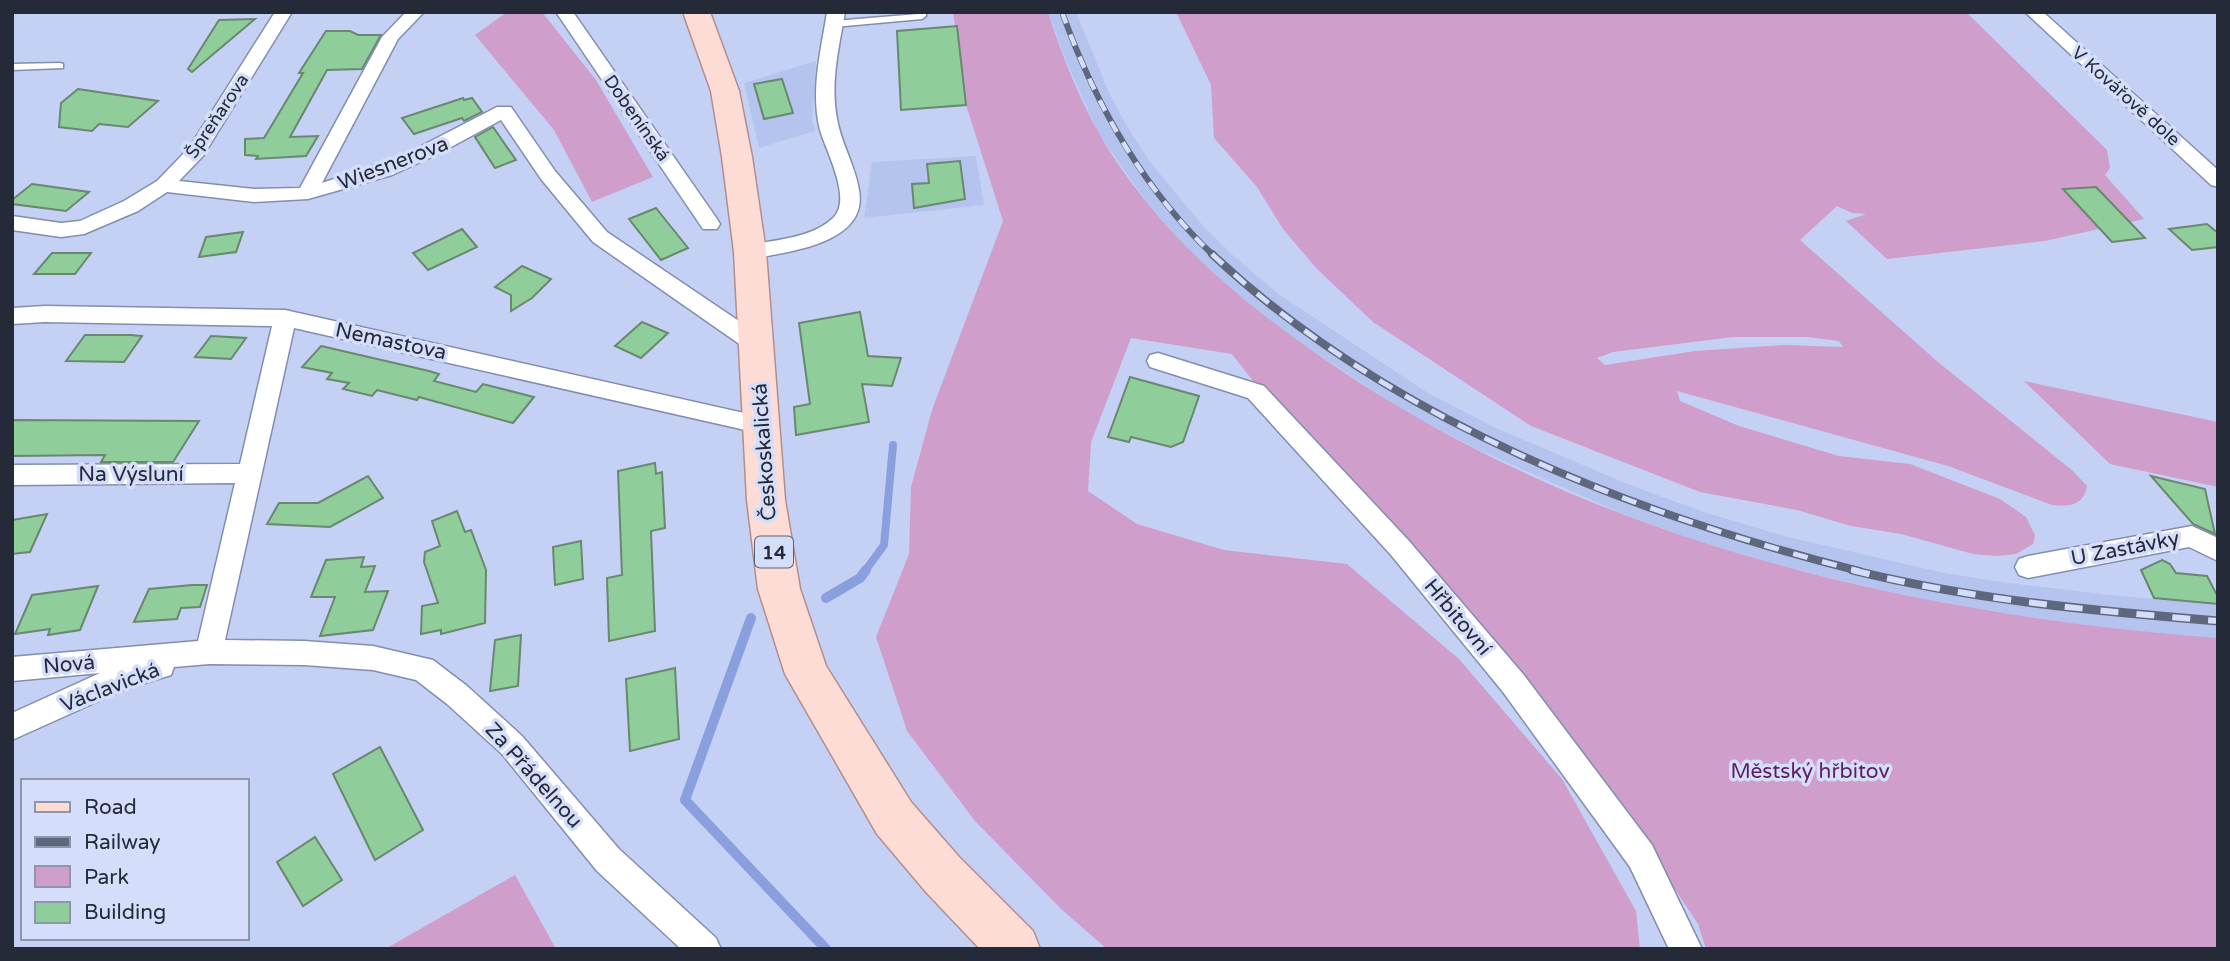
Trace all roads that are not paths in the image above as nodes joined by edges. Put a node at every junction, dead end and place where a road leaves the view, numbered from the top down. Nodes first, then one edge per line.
1 (284, 12) edge
2 (416, 12) edge
3 (564, 12) edge
4 (696, 12) edge
5 (922, 12) edge
6 (2033, 12) edge
7 (835, 18) edge
8 (60, 66) dead end
9 (12, 67) edge
10 (2218, 181) edge
11 (164, 185) junction
12 (307, 193) junction
13 (12, 223) edge
14 (710, 224) dead end
15 (750, 252) junction
16 (12, 316) edge
17 (285, 318) junction
18 (756, 344) junction
19 (1158, 361) dead end
20 (762, 425) junction
21 (250, 473) junction
22 (12, 475) edge
23 (2218, 551) edge
24 (2028, 567) dead end
25 (209, 652) junction
26 (12, 668) edge
27 (12, 727) edge
28 (705, 949) edge
29 (1015, 949) edge
30 (1686, 949) edge

1 - 11 street, Špreňarova
2 - 12 street, Wiesnerova
3 - 14 street, Dobenínská
4 - 15 main road, Českoskalická / 14
5 - 7 lane
6 - 10 street, V Kovářově dole
7 - 15 street
8 - 9 lane
11 - 12 street
11 - 13 street, Špreňarova
12 - 18 street, Wiesnerova
15 - 18 main road, Českoskalická / 14
16 - 17 street, Nemastova
17 - 20 street, Nemastova
17 - 21 street
18 - 20 main road, Českoskalická / 14
19 - 30 street, Hřbitovní
20 - 29 main road, Českoskalická / 14
21 - 22 street, Na Výsluní
21 - 25 street
23 - 24 street, U Zastávky
25 - 26 street, Nová
25 - 27 street, Václavická
25 - 28 street, Za Přádelnou

